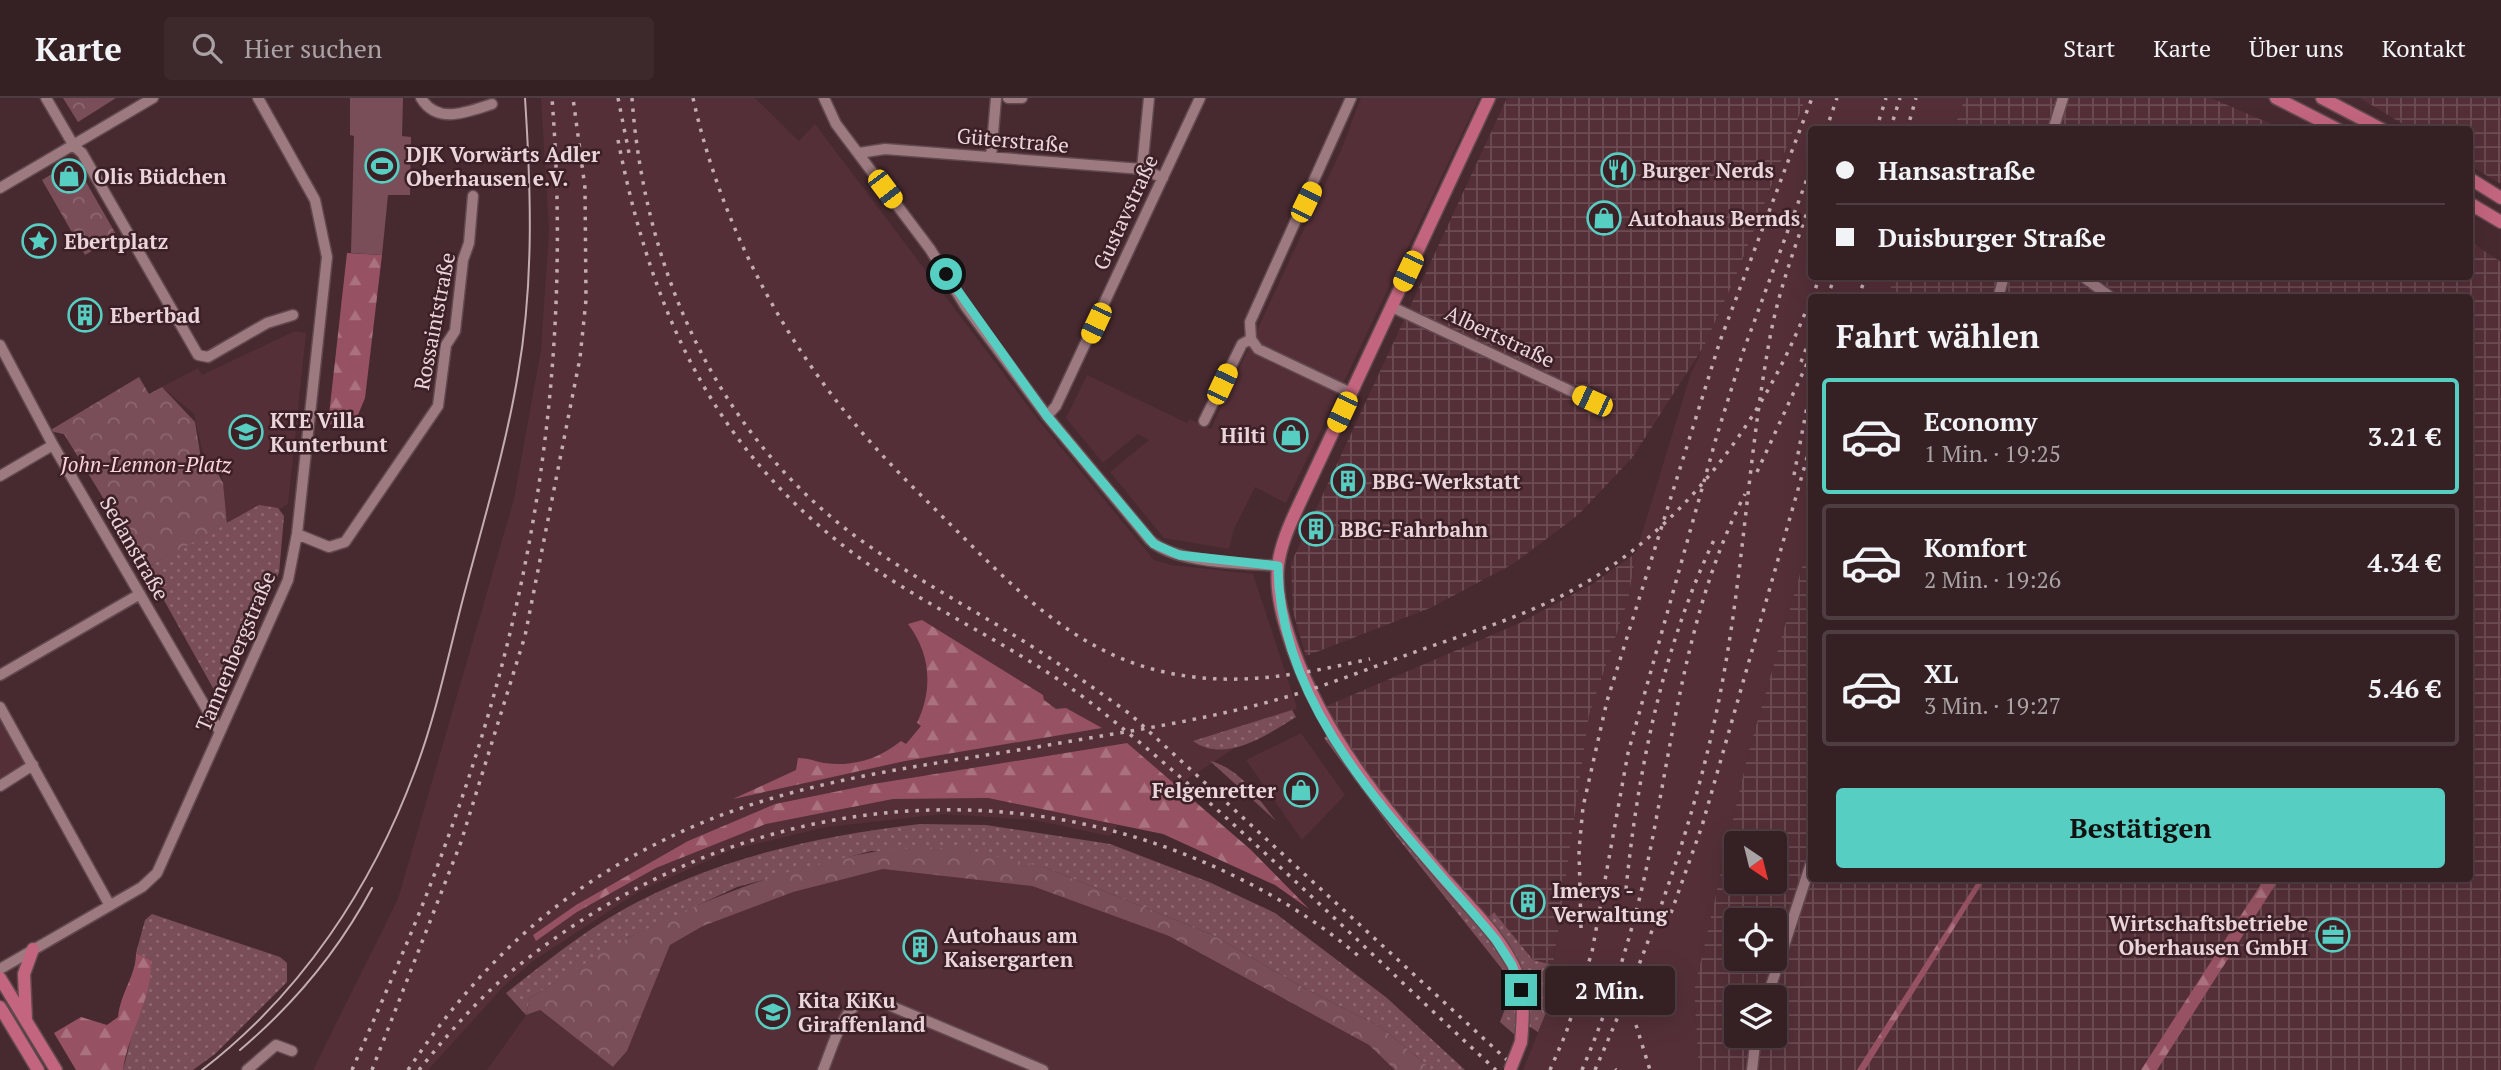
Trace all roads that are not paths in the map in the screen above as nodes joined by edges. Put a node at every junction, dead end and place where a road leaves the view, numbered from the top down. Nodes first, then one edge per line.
1 (47, 98) edge
2 (153, 98) edge
3 (421, 98) edge
4 (824, 98) edge
5 (996, 98) edge
6 (1008, 98) edge
7 (1022, 98) edge
8 (1149, 98) edge
9 (1200, 98) edge
10 (1351, 98) edge
11 (1489, 98) edge
12 (2063, 98) edge
13 (2276, 98) edge
14 (2322, 98) edge
15 (261, 101) edge
16 (492, 104) dead end
17 (2054, 126) edge
18 (2331, 126) edge
19 (2375, 126) edge
20 (74, 146) junction
21 (859, 153) junction
22 (991, 157) junction
23 (1142, 169) junction
24 (1163, 178) junction
25 (2473, 180) edge
26 (0, 188) edge
27 (473, 196) dead end
28 (2501, 198) edge
29 (2473, 205) edge
30 (2501, 222) edge
31 (2087, 280) edge
32 (2107, 294) edge
33 (1392, 307) junction
34 (293, 314) dead end
35 (1251, 339) junction
36 (0, 345) edge
37 (1351, 393) junction
38 (1592, 401) dead end
39 (1047, 416) junction
40 (1204, 421) dead end
41 (53, 445) junction
42 (0, 476) edge
43 (297, 534) junction
44 (1278, 566) junction
45 (140, 594) junction
46 (0, 675) edge
47 (0, 707) edge
48 (220, 732) junction
49 (33, 765) junction
50 (0, 786) edge
51 (1808, 872) edge
52 (110, 904) junction
53 (33, 949) junction
54 (0, 969) edge
55 (0, 978) edge
56 (1771, 985) edge
57 (1, 1010) edge
58 (26, 1020) junction
59 (1755, 1048) edge
60 (292, 1051) dead end
61 (38, 1070) edge
62 (56, 1070) edge
63 (247, 1070) edge
64 (823, 1070) edge
65 (1043, 1070) edge
66 (1510, 1070) edge
67 (1752, 1070) edge

1 - 20 street
2 - 20 street
3 - 16 street
4 - 21 street
5 - 22 street
6 - 7 street
8 - 23 street
9 - 24 street, Gustavstraße
10 - 35 street
11 - 33 main road
12 - 17 street
13 - 18 main road
14 - 19 main road
15 - 43 street, Tannenbergstraße
20 - 26 street
20 - 34 street
21 - 22 street, Güterstraße
21 - 39 street
22 - 23 street, Güterstraße
23 - 24 street, Güterstraße
24 - 39 street, Gustavstraße
25 - 28 main road
27 - 43 street, Rossaintstraße
29 - 30 main road
31 - 32 street
33 - 37 main road
33 - 38 street, Albertstraße
35 - 37 street
35 - 40 street
36 - 41 street, Sedanstraße
37 - 44 main road
39 - 44 street
41 - 42 street
41 - 45 street, Sedanstraße
43 - 48 street, Tannenbergstraße
44 - 66 main road, bridge
45 - 46 street
45 - 48 street, Sedanstraße
47 - 49 street
48 - 52 street, Tannenbergstraße
49 - 50 street
49 - 52 street
51 - 56 street
52 - 53 street, Tannenbergstraße
53 - 54 street, Tannenbergstraße
53 - 58 main road
55 - 58 main road
57 - 58 main road
57 - 61 main road
58 - 62 main road
59 - 67 street
60 - 63 street
64 - 65 street

